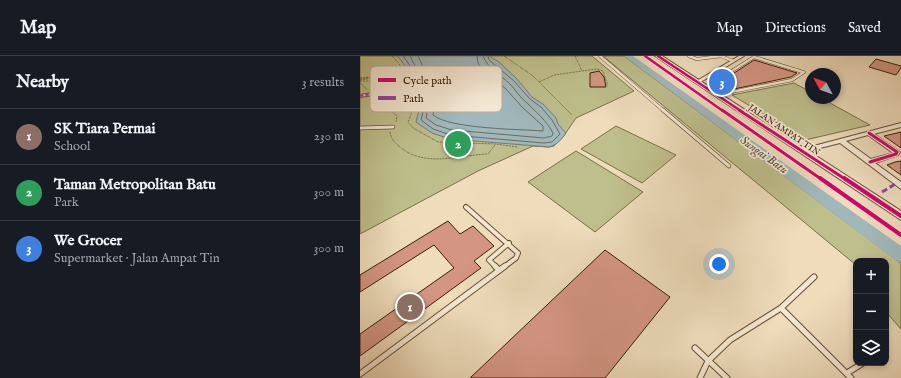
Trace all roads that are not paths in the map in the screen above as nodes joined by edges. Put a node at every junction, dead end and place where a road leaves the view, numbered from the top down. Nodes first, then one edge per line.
1 (600, 56) edge
2 (658, 56) edge
3 (665, 56) edge
4 (690, 56) edge
5 (721, 56) edge
6 (742, 56) edge
7 (754, 56) edge
8 (733, 61) junction
9 (699, 81) junction
10 (370, 93) edge
11 (360, 96) edge
12 (901, 125) edge
13 (393, 127) road end
14 (360, 128) edge
15 (869, 133) junction
16 (841, 140) junction
17 (808, 149) junction
18 (870, 162) junction
19 (729, 166) dead end
20 (833, 172) junction
21 (901, 186) edge
22 (466, 207) dead end
23 (901, 209) edge
24 (901, 216) edge
25 (509, 243) junction
26 (499, 270) junction
27 (814, 277) dead end
28 (781, 308) junction
29 (695, 348) dead end
30 (708, 361) junction
31 (859, 366) edge
32 (360, 374) edge
33 (848, 376) edge
34 (700, 378) edge
35 (727, 378) edge

1 - 19 lane
2 - 9 street, JALAN AMPAT TIN
3 - 9 street, JALAN AMPAT TIN
4 - 5 lane
5 - 8 lane
6 - 8 street
7 - 7 lane
8 - 9 street
9 - 17 street, JALAN AMPAT TIN
9 - 20 street, JALAN AMPAT TIN
10 - 11 street
12 - 15 street
13 - 14 lane
15 - 16 street
15 - 18 street
16 - 17 street
16 - 18 street
17 - 20 street
17 - 23 street, JALAN AMPAT TIN
18 - 21 street
20 - 24 street, JALAN AMPAT TIN
22 - 25 lane
25 - 26 lane
25 - 26 lane
26 - 32 lane
27 - 28 lane
28 - 30 lane
28 - 33 lane
29 - 30 lane
30 - 34 lane
30 - 35 lane
31 - 33 lane

